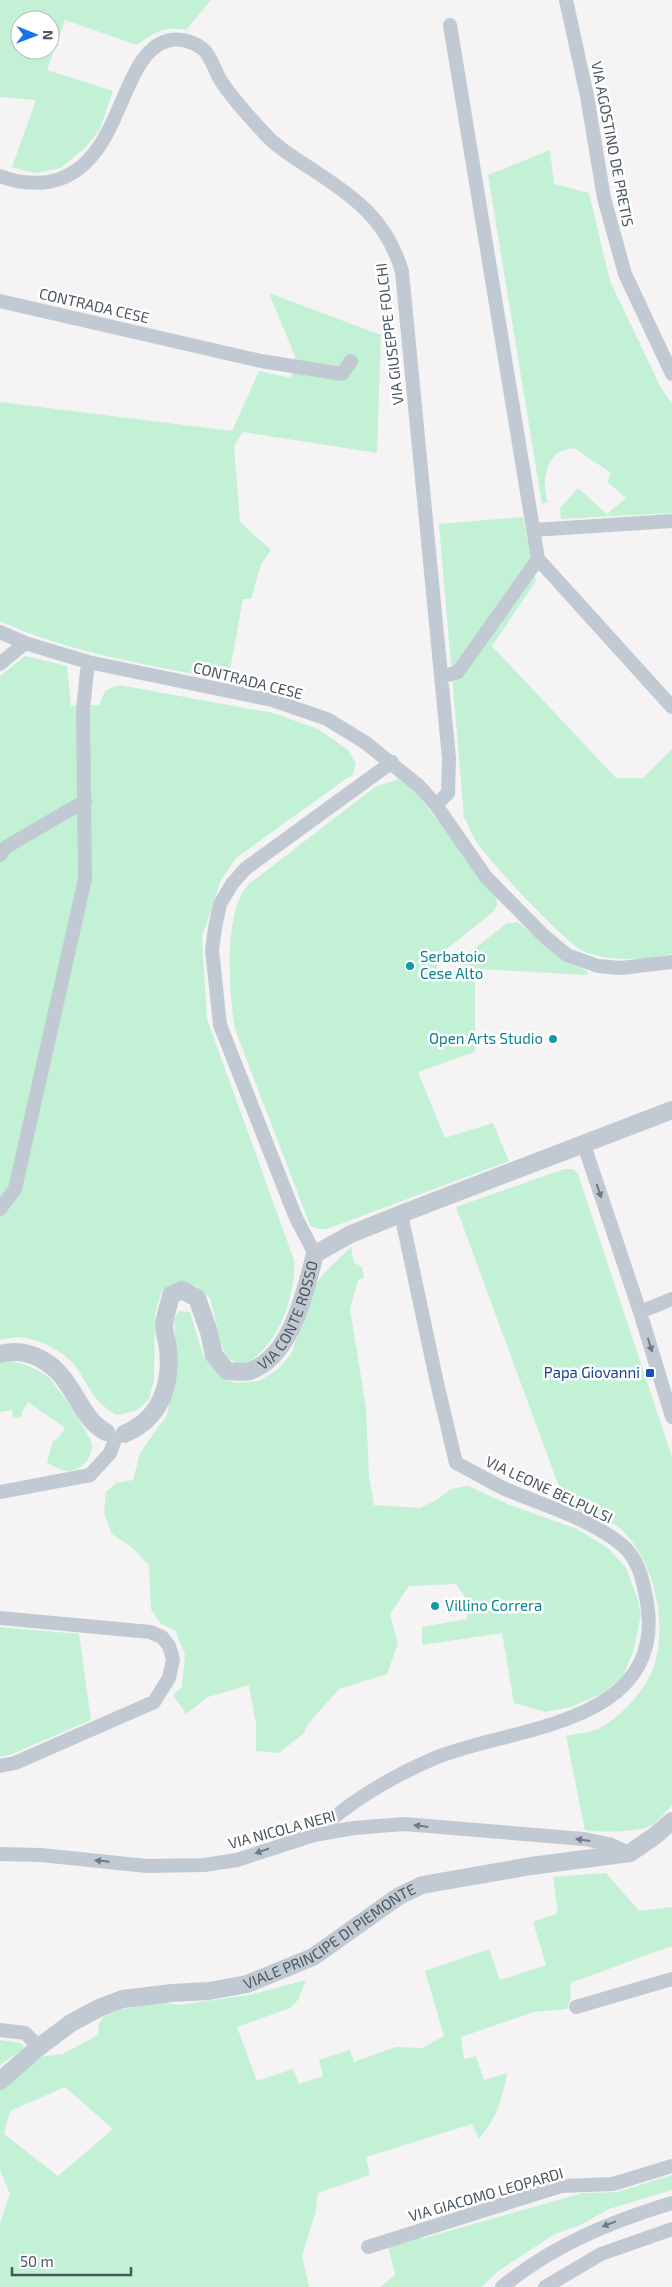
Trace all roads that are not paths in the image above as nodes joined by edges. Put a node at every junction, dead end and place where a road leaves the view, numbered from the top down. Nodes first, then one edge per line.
1 (566, 0) edge
2 (450, 25) dead end
3 (0, 176) edge
4 (0, 301) edge
5 (351, 361) dead end
6 (672, 374) edge
7 (672, 521) edge
8 (533, 530) junction
9 (538, 559) junction
10 (0, 632) edge
11 (25, 644) junction
12 (88, 662) junction
13 (0, 664) edge
14 (441, 677) junction
15 (672, 707) edge
16 (392, 762) junction
17 (85, 801) junction
18 (436, 806) junction
19 (0, 855) edge
20 (672, 962) edge
21 (672, 1110) edge
22 (584, 1145) junction
23 (0, 1209) edge
24 (402, 1214) junction
25 (315, 1254) junction
26 (672, 1299) edge
27 (640, 1312) junction
28 (0, 1354) edge
29 (672, 1417) edge
30 (115, 1436) junction
31 (0, 1492) edge
32 (0, 1618) edge
33 (0, 1766) edge
34 (672, 1820) edge
35 (314, 1835) junction
36 (630, 1853) junction
37 (0, 1854) edge
38 (672, 1979) edge
39 (576, 2006) dead end
40 (0, 2030) edge
41 (39, 2047) junction
42 (0, 2081) edge
43 (672, 2166) edge
44 (672, 2203) edge
45 (631, 2216) junction
46 (672, 2229) edge
47 (639, 2239) junction
48 (368, 2247) dead end
49 (502, 2287) edge
50 (545, 2287) edge

1 - 6 street, VIA AGOSTINO DE PRETIS
2 - 8 street
3 - 14 street, VIA GIUSEPPE FOLCHI
4 - 5 street, CONTRADA CESE
7 - 8 street
8 - 9 street
9 - 14 street
9 - 15 street
10 - 11 street, CONTRADA CESE
11 - 12 street, CONTRADA CESE
11 - 13 street
12 - 16 street, CONTRADA CESE
12 - 17 street
14 - 18 street, VIA GIUSEPPE FOLCHI
16 - 18 street, CONTRADA CESE
16 - 25 street
17 - 19 street
17 - 23 street
18 - 20 street, CONTRADA CESE
21 - 22 street, VIA CONTE ROSSO
22 - 24 street, VIA CONTE ROSSO
22 -> 27 street
24 - 25 street, VIA CONTE ROSSO
24 - 35 street, VIA LEONE BELPULSI
25 - 30 street, VIA CONTE ROSSO
26 - 27 street
27 -> 29 street
28 - 30 street
30 - 31 street
32 - 33 street
34 - 36 street, VIALE PRINCIPE DI PIEMONTE
36 -> 35 street, VIA NICOLA NERI
35 -> 37 street, VIA NICOLA NERI
36 - 41 street, VIALE PRINCIPE DI PIEMONTE
38 - 39 street
40 - 41 street
41 - 42 street, VIALE PRINCIPE DI PIEMONTE
43 - 48 street, VIA GIACOMO LEOPARDI
44 - 45 street
45 - 47 street
45 -> 49 street
46 - 47 street
47 - 50 street

